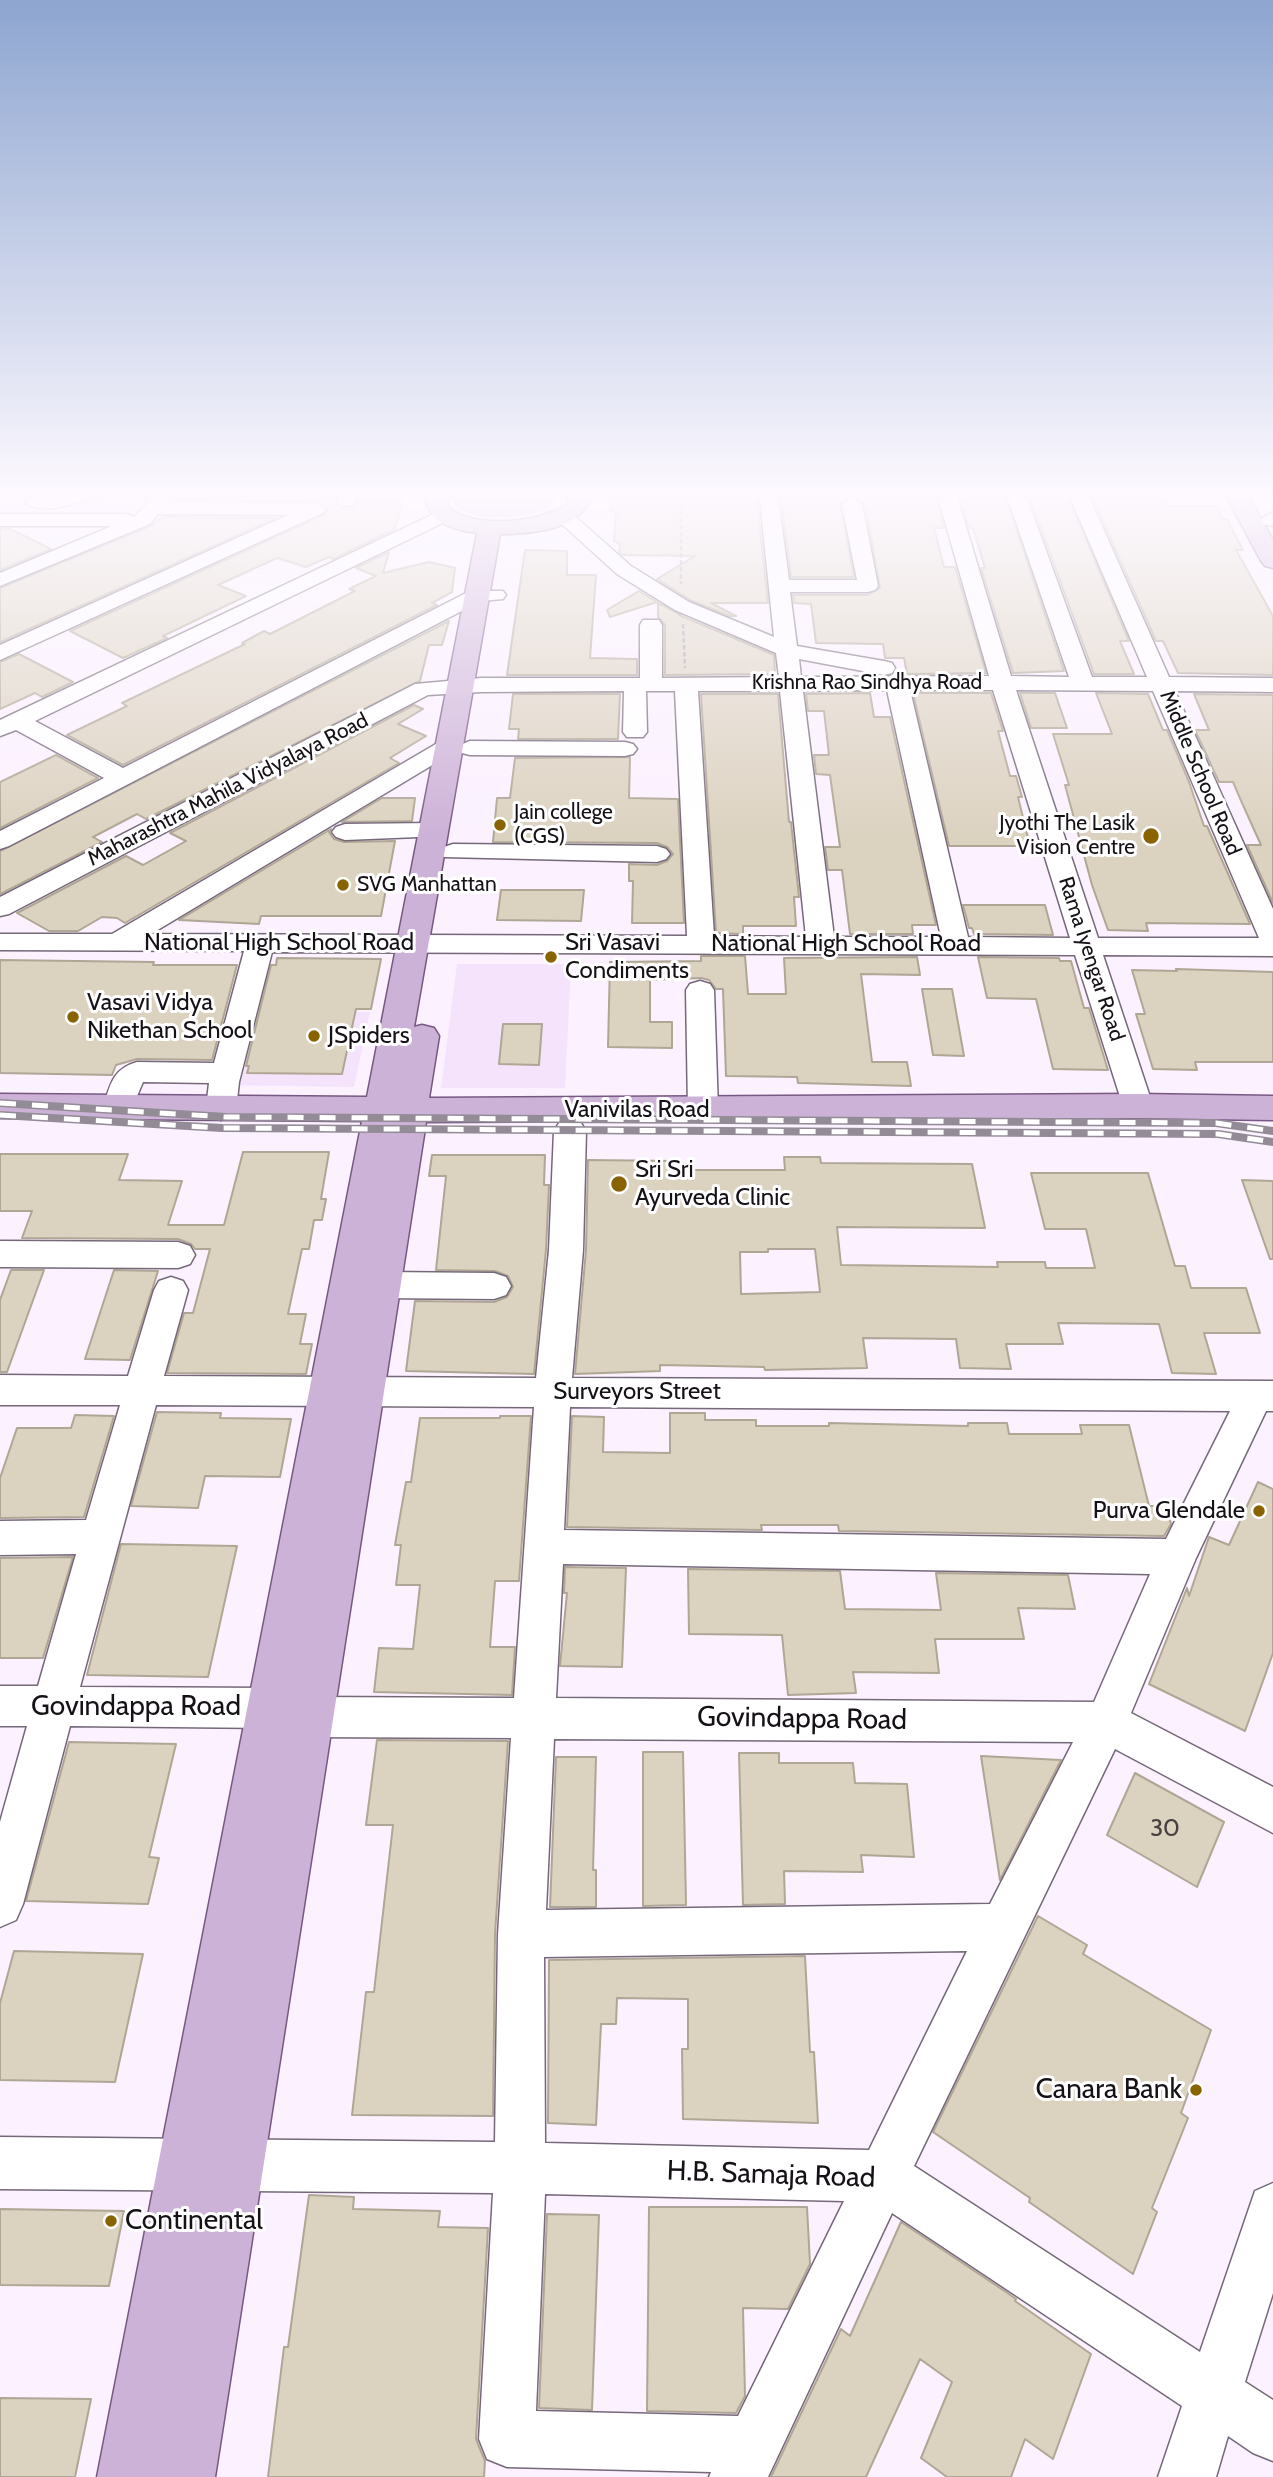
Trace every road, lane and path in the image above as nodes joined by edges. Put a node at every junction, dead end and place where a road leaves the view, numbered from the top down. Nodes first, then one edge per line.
1 (104, 606) edge
2 (255, 606) edge
3 (466, 606) edge
4 (485, 606) edge
5 (681, 606) edge
6 (782, 606) edge
7 (979, 606) edge
8 (1055, 606) edge
9 (1127, 606) edge
10 (651, 625) dead end
11 (789, 651) junction
12 (0, 653) edge
13 (1002, 682) junction
14 (897, 683) junction
15 (643, 684) junction
16 (686, 684) junction
17 (792, 684) junction
18 (1083, 684) junction
19 (1162, 684) junction
20 (1273, 685) edge
21 (471, 686) junction
22 (8, 725) edge
23 (575, 732) dead end
24 (464, 742) junction
25 (121, 777) junction
26 (445, 829) junction
27 (345, 832) dead end
28 (0, 841) edge
29 (657, 854) dead end
30 (0, 908) edge
31 (1273, 940) edge
32 (0, 942) edge
33 (116, 943) junction
34 (260, 943) junction
35 (701, 943) junction
36 (425, 944) junction
37 (821, 944) junction
38 (956, 945) junction
39 (1087, 946) junction
40 (1273, 947) edge
41 (700, 990) dead end
42 (226, 1073) junction
43 (0, 1105) edge
44 (1138, 1105) junction
45 (118, 1108) junction
46 (1273, 1108) edge
47 (221, 1109) junction
48 (703, 1110) junction
49 (394, 1121) junction
50 (0, 1126) edge
51 (570, 1131) junction
52 (1273, 1132) edge
53 (0, 1254) edge
54 (178, 1255) dead end
55 (381, 1285) junction
56 (494, 1286) dead end
57 (172, 1290) dead end
58 (0, 1390) edge
59 (143, 1390) junction
60 (347, 1390) junction
61 (554, 1391) junction
62 (1264, 1396) edge
63 (100, 1537) junction
64 (0, 1538) edge
65 (545, 1547) junction
66 (1177, 1557) junction
67 (0, 1706) edge
68 (54, 1706) junction
69 (290, 1712) junction
70 (533, 1717) junction
71 (1105, 1722) junction
72 (1273, 1811) edge
73 (0, 1904) edge
74 (1003, 1927) junction
75 (521, 1934) junction
76 (0, 2162) edge
77 (211, 2164) junction
78 (520, 2168) junction
79 (883, 2176) junction
80 (1273, 2209) edge
81 (1215, 2393) junction
82 (1273, 2433) edge
83 (746, 2461) edge
84 (130, 2477) edge
85 (182, 2477) edge
86 (1187, 2477) edge

1 - 12 street
2 - 22 street
3 - 25 street
4 - 21 main road
5 - 11 street
6 - 11 street
7 - 13 street, Rama Iyengar Road
8 - 18 street
9 - 19 street, Middle School Road
10 - 15 street
11 - 13 street
11 - 17 street
13 - 14 street, Krishna Rao Sindhya Road
13 - 18 street, Krishna Rao Sindhya Road
13 - 39 street, Rama Iyengar Road
14 - 17 street, Krishna Rao Sindhya Road
14 - 38 street
15 - 16 street, Krishna Rao Sindhya Road
15 - 21 street, Krishna Rao Sindhya Road
15 - 24 street
16 - 17 street, Krishna Rao Sindhya Road
16 - 35 street
17 - 37 street
18 - 19 street, Krishna Rao Sindhya Road
19 - 20 street, Krishna Rao Sindhya Road
19 - 31 street, Middle School Road
21 - 24 main road
21 - 30 street, Maharashtra Mahila Vidyalaya Road
22 - 25 street
23 - 24 street
24 - 26 main road
24 - 33 street
25 - 28 street
26 - 27 street
26 - 29 street
26 - 36 main road
32 - 33 street, National High School Road
33 - 34 street, National High School Road
34 - 36 street, National High School Road
34 - 42 street
35 - 36 street, National High School Road
35 - 37 street, National High School Road
36 - 49 main road
37 - 38 street, National High School Road
38 - 39 street, National High School Road
39 - 40 street, National High School Road
39 - 44 street, Rama Iyengar Road
41 - 48 street
42 - 45 street
42 - 47 street
43 - 45 main road, Vanivilas Road
44 - 46 main road, Vanivilas Road
44 - 48 main road, Vanivilas Road
45 - 47 main road, Vanivilas Road
47 - 49 main road, Vanivilas Road
48 - 49 main road, Vanivilas Road
49 - 50 main road, Vanivilas Road
49 - 51 main road, Vanivilas Road
49 - 55 main road
49 - 60 main road
51 - 52 main road, Vanivilas Road
51 - 61 street
53 - 54 street
55 - 56 street
55 - 60 main road
57 - 59 street
58 - 59 street, Surveyors Street
59 - 60 street, Surveyors Street
59 - 63 street
60 - 61 street, Surveyors Street
60 - 69 main road
61 - 62 street, Surveyors Street
61 - 65 street
62 - 66 street
63 - 64 street
63 - 68 street
65 - 66 street
65 - 70 street
66 - 71 street
67 - 68 street, Govindappa Road
68 - 69 street, Govindappa Road
68 - 73 street
69 - 70 street, Govindappa Road
69 - 77 main road
70 - 71 street, Govindappa Road
70 - 75 street
71 - 72 street, Govindappa Road
71 - 74 street
74 - 75 street
74 - 79 street
75 - 78 street
76 - 77 street, H.B. Samaja Road
77 - 78 street, H.B. Samaja Road
77 - 84 main road
77 - 85 main road
78 - 79 street, H.B. Samaja Road
78 - 83 street
79 - 81 street, H.B. Samaja Road
79 - 83 street
80 - 81 street
81 - 82 street, H.B. Samaja Road
81 - 86 street

